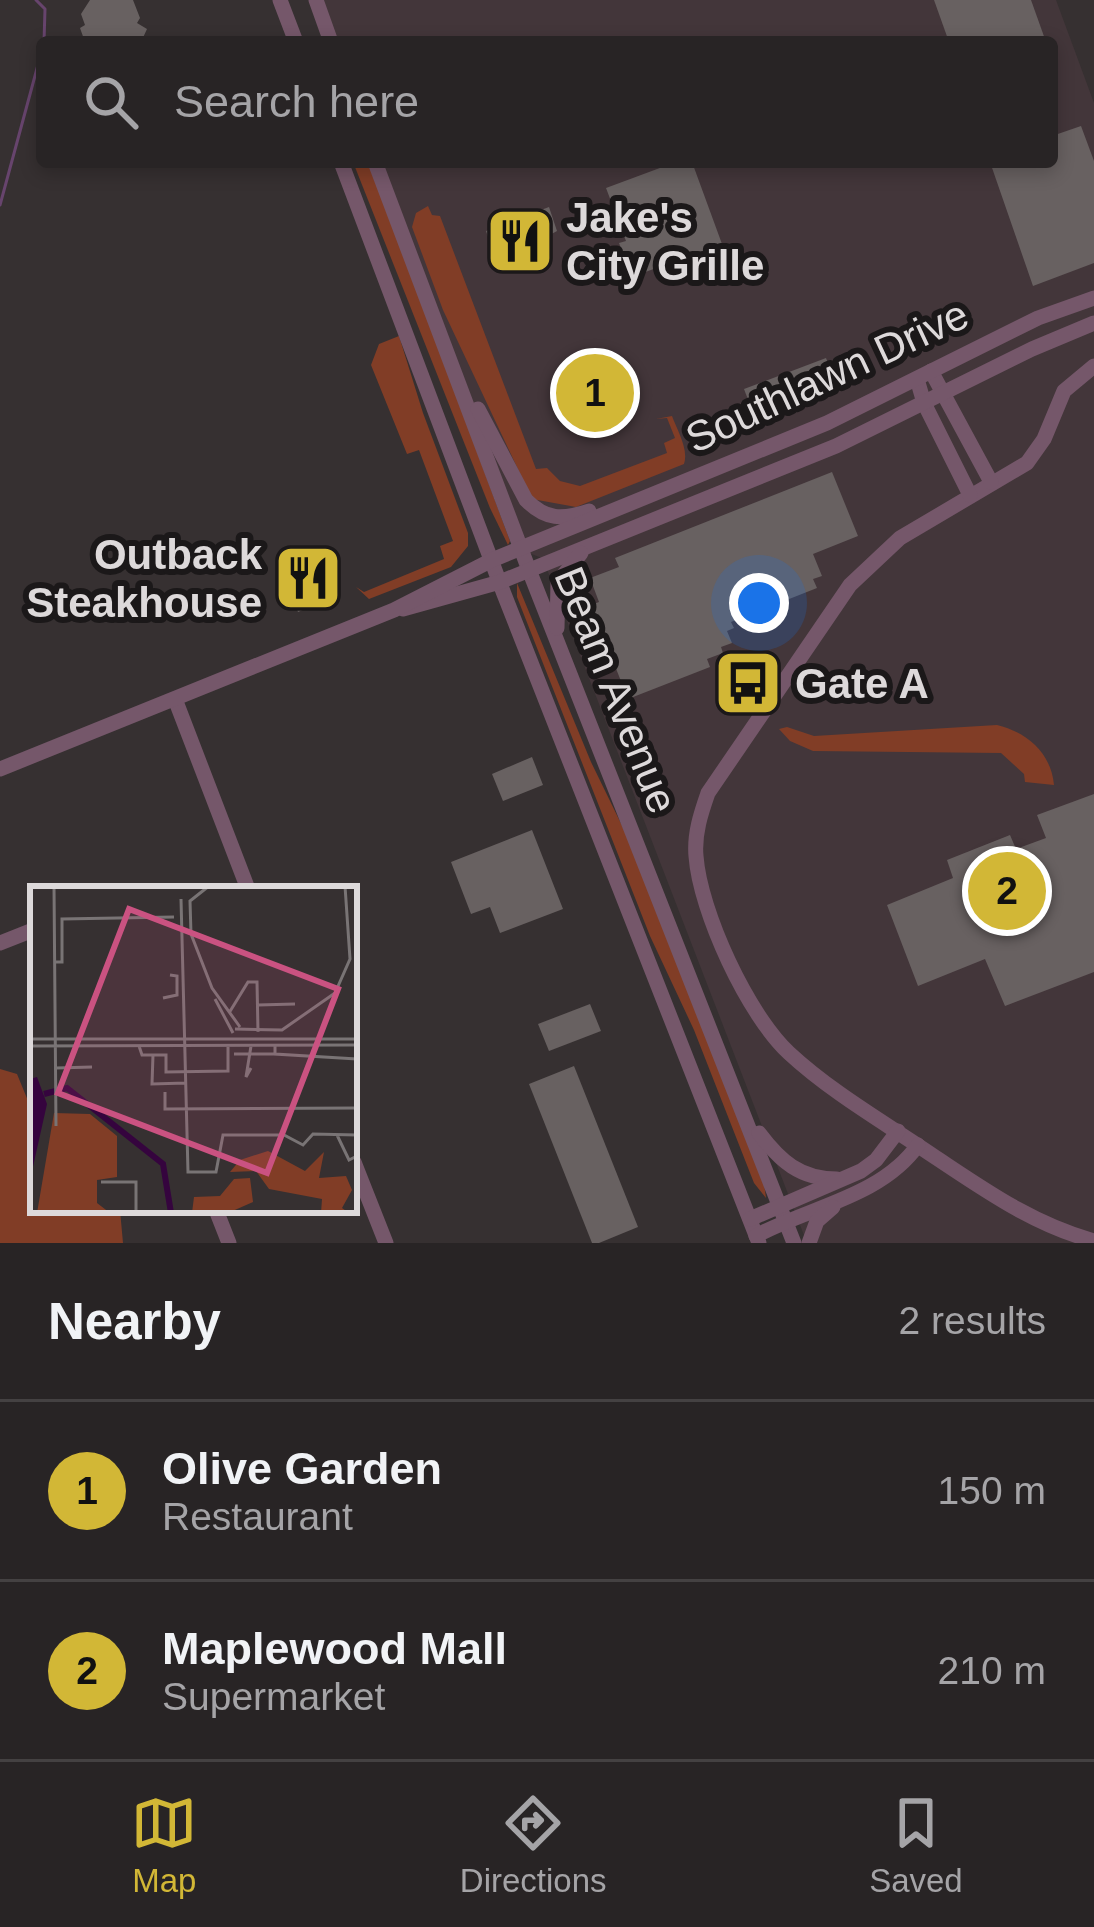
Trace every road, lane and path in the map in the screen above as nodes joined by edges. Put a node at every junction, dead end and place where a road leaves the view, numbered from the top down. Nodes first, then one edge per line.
1 (280, 0) edge
2 (316, 0) edge
3 (294, 36) edge
4 (329, 36) edge
5 (343, 168) edge
6 (377, 168) edge
7 (1094, 298) edge
8 (1094, 322) edge
9 (450, 358) junction
10 (1094, 366) edge
11 (924, 375) junction
12 (943, 393) junction
13 (924, 403) junction
14 (991, 482) junction
15 (970, 495) junction
16 (650, 496) junction
17 (588, 546) junction
18 (521, 549) junction
19 (491, 560) junction
20 (529, 570) junction
21 (500, 582) junction
22 (394, 610) junction
23 (557, 637) junction
24 (175, 699) junction
25 (0, 769) edge
26 (247, 886) edge
27 (30, 931) edge
28 (0, 944) edge
29 (747, 1118) junction
30 (898, 1131) junction
31 (918, 1145) junction
32 (357, 1170) edge
33 (846, 1179) junction
34 (844, 1198) junction
35 (217, 1213) edge
36 (783, 1213) junction
37 (750, 1219) junction
38 (758, 1240) edge
39 (1094, 1241) edge
40 (229, 1243) edge
41 (386, 1243) edge
42 (794, 1243) edge
43 (809, 1243) edge

1 - 3 street
2 - 4 street
5 - 19 street, Beam Avenue
6 - 9 street, Beam Avenue
7 - 11 street, Southlawn Drive
8 - 12 street, Southlawn Drive
9 - 16 street
9 - 18 street, Beam Avenue
10 - 14 street
11 - 12 street
11 - 13 street
11 - 16 street, Southlawn Drive
12 - 13 street, Southlawn Drive
12 - 14 street
13 - 15 street
13 - 17 street, Southlawn Drive
14 - 15 street
15 - 30 street
16 - 18 street, Southlawn Drive
17 - 20 street, Southlawn Drive
17 - 23 street
18 - 19 street, Southlawn Drive
18 - 20 street, Beam Avenue
19 - 21 street, Beam Avenue
19 - 22 street, Southlawn Drive
20 - 21 street, Southlawn Drive
20 - 23 street, Beam Avenue
21 - 22 street, Southlawn Drive
21 - 37 street, Beam Avenue
22 - 24 street, Southlawn Drive
23 - 29 street, Beam Avenue
24 - 25 street, Southlawn Drive
24 - 26 street
27 - 28 street
29 - 33 street
29 - 36 street, Beam Avenue
30 - 31 street
30 - 33 street
31 - 34 street
31 - 39 street
32 - 41 street
33 - 36 street
34 - 36 street
34 - 43 street
35 - 40 street
36 - 37 street
36 - 38 street
36 - 42 street, Beam Avenue
37 - 38 street, Beam Avenue

